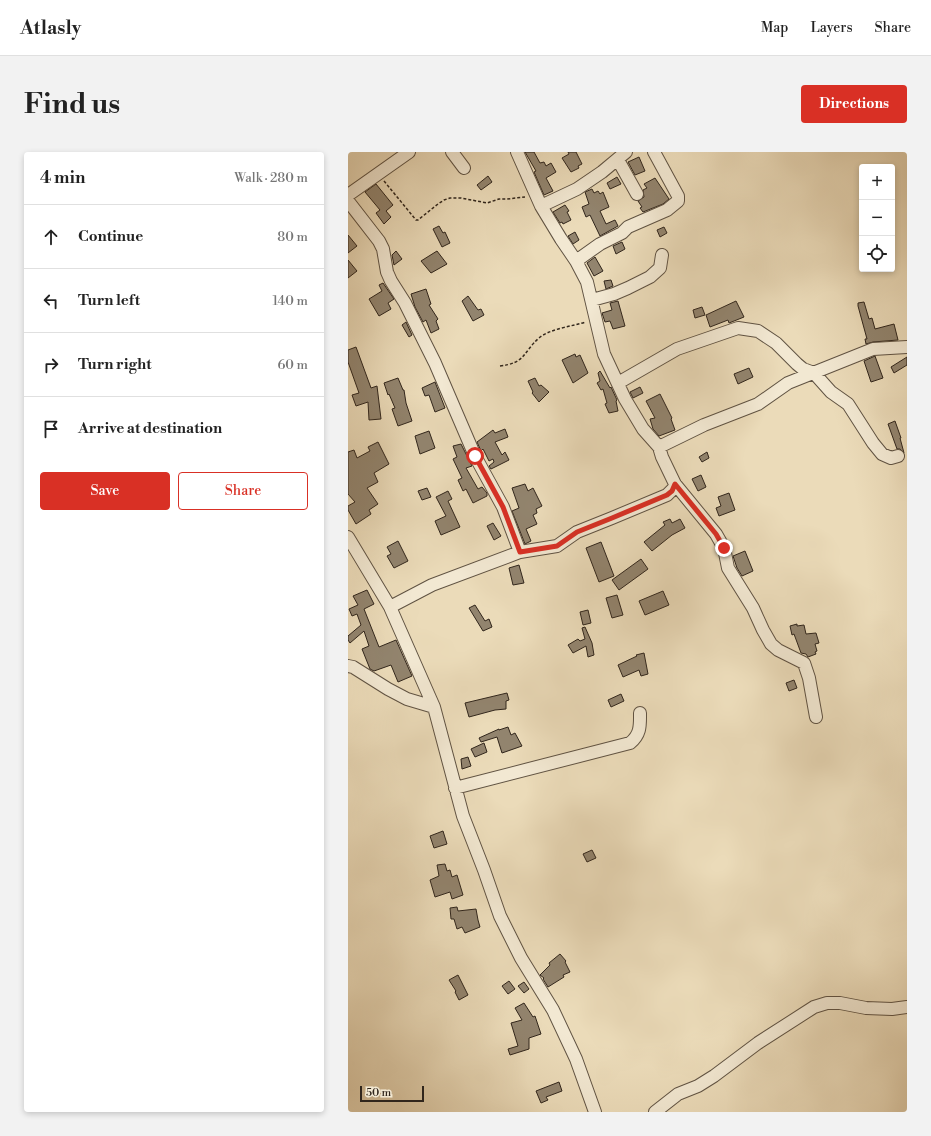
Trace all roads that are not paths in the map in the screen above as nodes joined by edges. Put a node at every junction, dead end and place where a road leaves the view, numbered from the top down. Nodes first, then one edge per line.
1 (409, 152) edge
2 (452, 152) edge
3 (517, 152) edge
4 (654, 152) edge
5 (622, 156) edge
6 (464, 168) dead end
7 (637, 194) dead end
8 (348, 195) edge
9 (348, 201) edge
10 (540, 203) junction
11 (662, 254) dead end
12 (576, 261) junction
13 (592, 300) junction
14 (907, 347) edge
15 (814, 373) junction
16 (618, 383) junction
17 (659, 447) junction
18 (898, 456) dead end
19 (675, 484) junction
20 (348, 537) edge
21 (520, 552) junction
22 (390, 607) junction
23 (348, 666) edge
24 (434, 707) junction
25 (640, 713) dead end
26 (816, 717) dead end
27 (455, 788) junction
28 (907, 1007) edge
29 (595, 1112) edge
30 (655, 1112) edge

1 - 8 street
2 - 6 street
3 - 10 street
4 - 12 street
5 - 7 street
5 - 10 street
9 - 21 street
10 - 12 street
11 - 13 street
12 - 13 street
13 - 16 street
14 - 15 street
15 - 16 street
15 - 17 street
15 - 18 street
16 - 17 street
17 - 19 street
19 - 21 street
19 - 26 street
20 - 22 street
21 - 22 street
22 - 24 street
23 - 24 street
24 - 27 street
25 - 27 street
27 - 29 street
28 - 30 street

